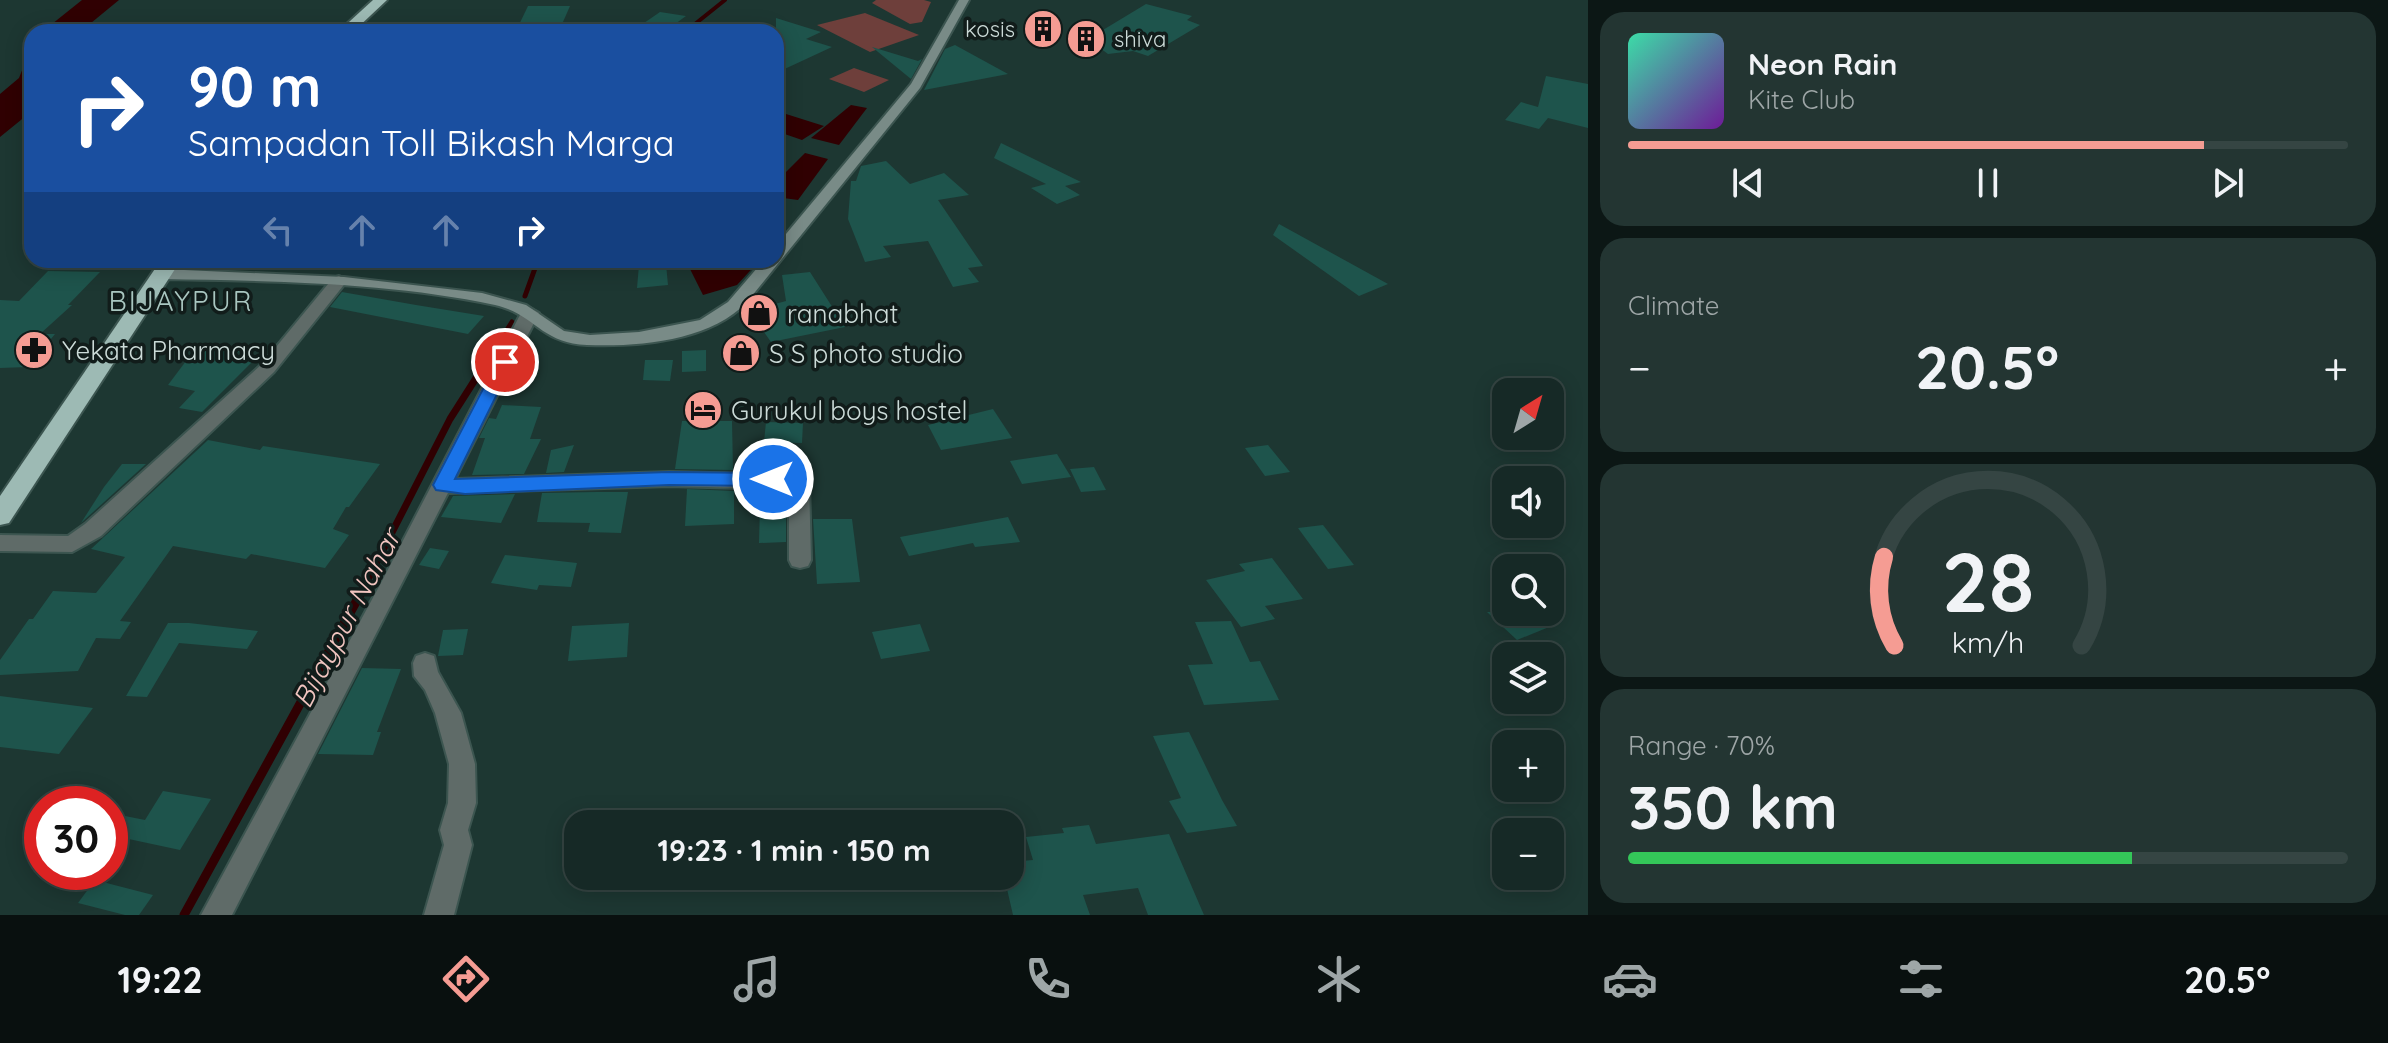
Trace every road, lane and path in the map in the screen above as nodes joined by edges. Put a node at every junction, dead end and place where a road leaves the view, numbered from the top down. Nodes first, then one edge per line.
1 (381, 0) edge
2 (964, 0) edge
3 (354, 24) edge
4 (784, 246) edge
5 (165, 268) edge
6 (178, 268) edge
7 (765, 268) edge
8 (339, 281) junction
9 (530, 313) junction
10 (442, 485) junction
11 (0, 516) edge
12 (0, 543) edge
13 (800, 560) dead end
14 (425, 663) dead end
15 (216, 915) edge
16 (439, 915) edge

1 - 3 highway
2 - 4 main road
5 - 11 highway
6 - 8 main road
7 - 9 main road
8 - 9 main road
8 - 12 street
9 - 10 street
10 - 13 street
10 - 15 street
14 - 16 street

